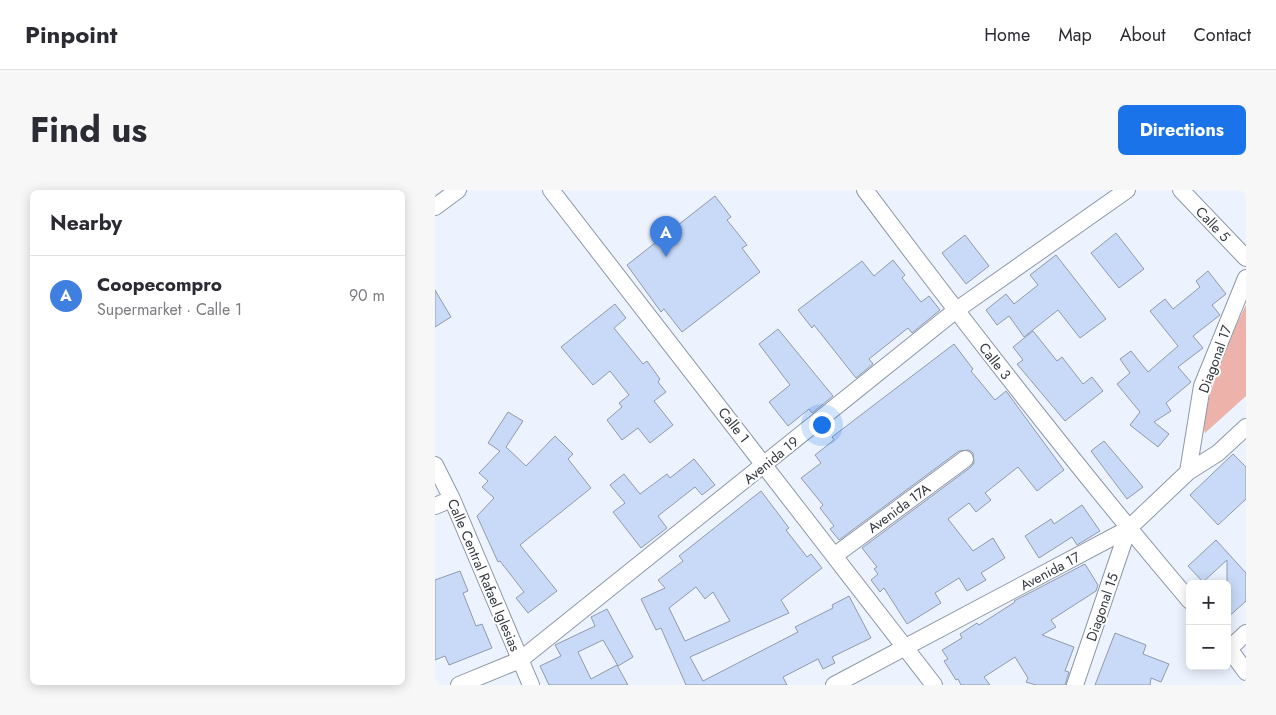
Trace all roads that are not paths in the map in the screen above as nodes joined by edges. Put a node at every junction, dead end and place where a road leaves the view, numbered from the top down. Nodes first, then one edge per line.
1 (458, 190) edge
2 (551, 190) edge
3 (865, 190) edge
4 (1127, 190) edge
5 (1181, 190) edge
6 (435, 207) edge
7 (1246, 258) edge
8 (1246, 278) edge
9 (955, 311) junction
10 (1246, 427) edge
11 (965, 460) dead end
12 (765, 464) junction
13 (435, 465) edge
14 (1188, 472) junction
15 (452, 499) junction
16 (435, 506) edge
17 (1128, 529) junction
18 (833, 556) junction
19 (1186, 596) edge
20 (1246, 633) edge
21 (1231, 645) edge
22 (905, 648) junction
23 (1231, 651) edge
24 (520, 660) junction
25 (1246, 672) edge
26 (459, 685) edge
27 (531, 685) edge
28 (834, 685) edge
29 (934, 685) edge
30 (1075, 685) edge

1 - 6 street
2 - 12 street, Calle 1
3 - 9 street, Calle 3
4 - 9 street, Avenida 19
5 - 7 street, Calle 5
8 - 14 street, Diagonal 17
9 - 12 street, Avenida 19
9 - 17 street, Calle 3
10 - 14 street, Avenida 17
11 - 18 street, Avenida 17A
12 - 18 street, Calle 1
12 - 24 street, Avenida 19
13 - 15 street, Calle Central Rafael Iglesias
14 - 17 street, Avenida 17
15 - 16 street
15 - 24 street, Calle Central Rafael Iglesias
17 - 19 street, Calle 3
17 - 22 street, Avenida 17
17 - 30 street, Diagonal 15
18 - 22 street, Calle 1
20 - 21 street
22 - 28 street, Avenida 17
22 - 29 street, Calle 1
23 - 25 street
24 - 26 street, Avenida 19
24 - 27 street, Calle Central Rafael Iglesias

